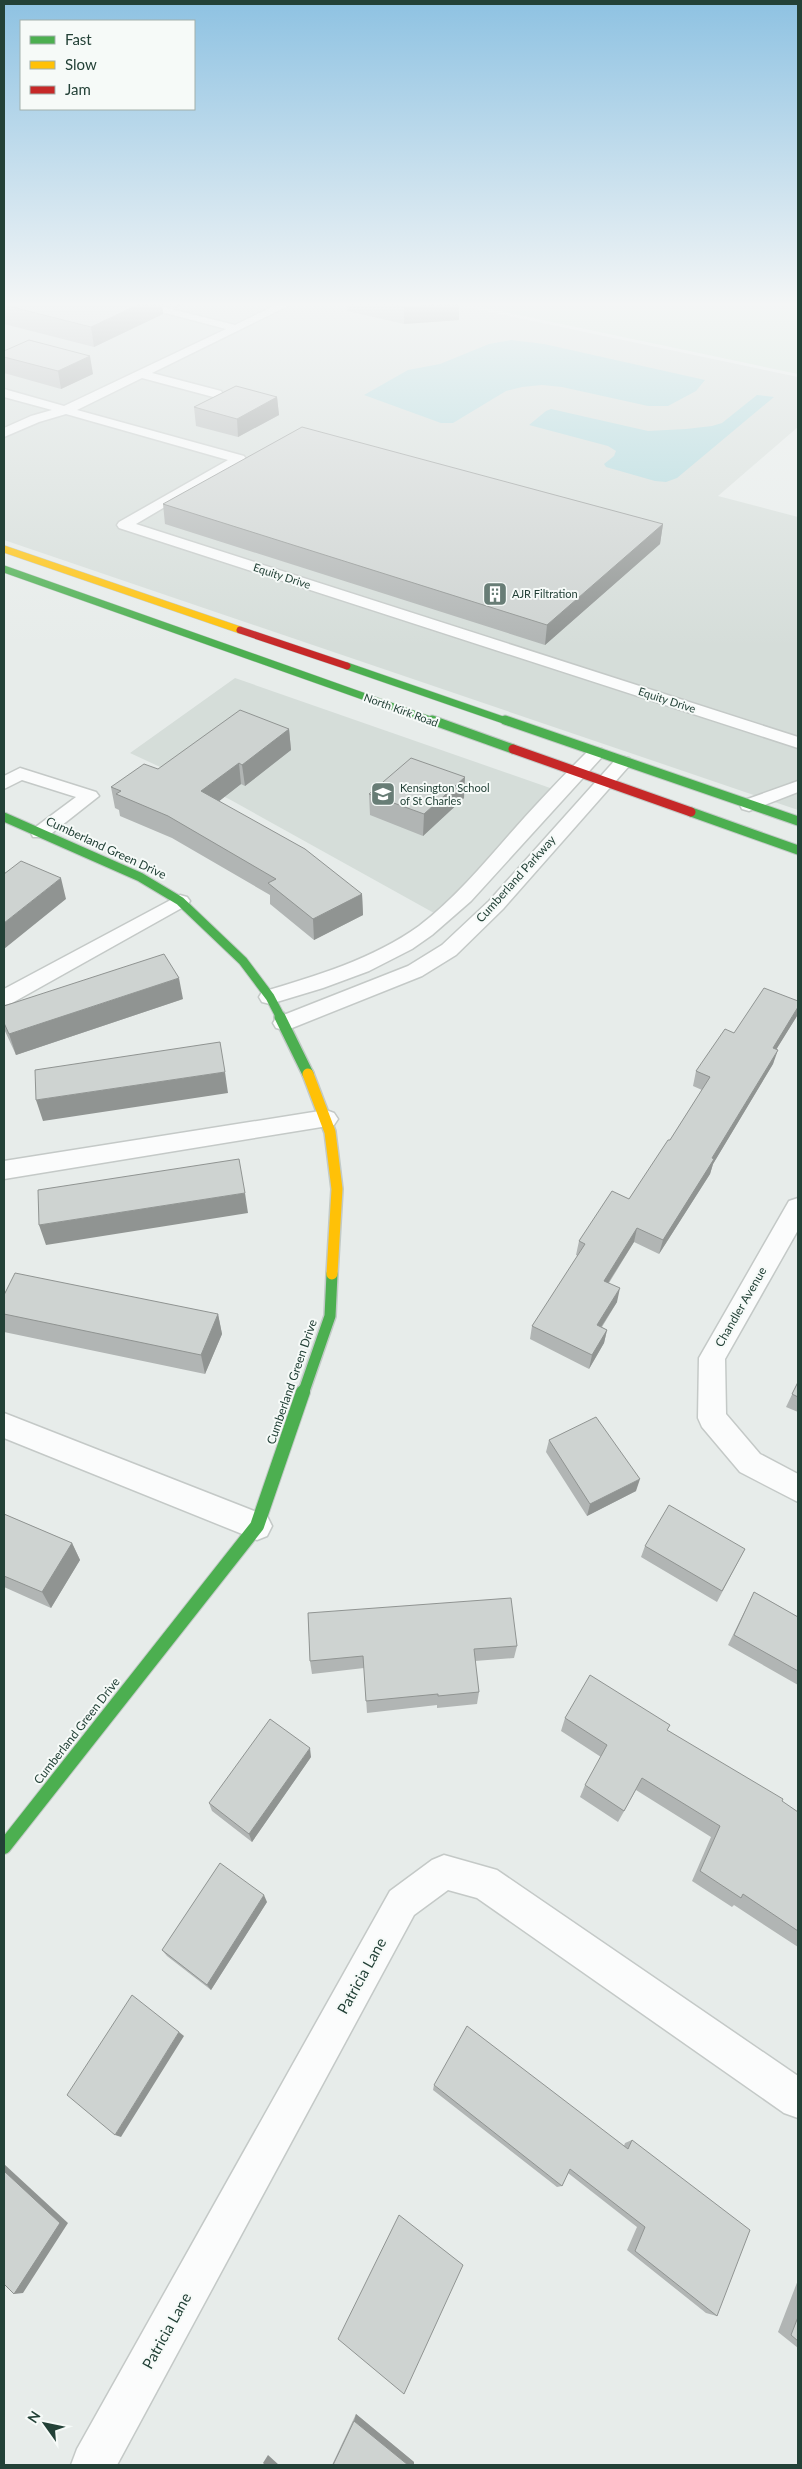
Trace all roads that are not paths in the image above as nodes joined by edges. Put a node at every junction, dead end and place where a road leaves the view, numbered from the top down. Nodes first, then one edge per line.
1 (45, 416) edge
2 (59, 416) edge
3 (83, 416) edge
4 (4, 433) edge
5 (4, 446) edge
6 (4, 549) edge
7 (4, 569) edge
8 (798, 743) edge
9 (596, 752) junction
10 (623, 762) junction
11 (577, 772) junction
12 (604, 782) junction
13 (4, 784) edge
14 (798, 786) edge
15 (749, 806) junction
16 (7, 821) edge
17 (798, 821) edge
18 (40, 833) junction
19 (798, 850) edge
20 (180, 901) junction
21 (270, 997) junction
22 (4, 998) edge
23 (284, 1024) junction
24 (326, 1119) junction
25 (4, 1170) edge
26 (798, 1208) edge
27 (4, 1424) edge
28 (798, 1489) edge
29 (257, 1526) junction
30 (4, 1847) edge
31 (798, 2099) edge
32 (93, 2465) edge

1 - 4 street
2 - 5 street
3 - 8 street, Equity Drive
6 - 9 main road, North Kirk Road
7 - 11 main road, North Kirk Road
9 - 10 main road, North Kirk Road
9 - 11 street
10 - 12 street, Cumberland Parkway
10 - 15 main road, North Kirk Road
11 - 12 main road, North Kirk Road
11 - 21 street
12 - 19 main road, North Kirk Road
12 - 23 street, Cumberland Parkway
13 - 18 street
14 - 15 street
15 - 17 main road, North Kirk Road
16 - 18 main road, Cumberland Green Drive
18 - 20 main road, Cumberland Green Drive
20 - 21 main road, Cumberland Green Drive
20 - 22 street
21 - 23 main road, Cumberland Green Drive
23 - 24 main road, Cumberland Green Drive
24 - 25 street
24 - 29 main road, Cumberland Green Drive
26 - 28 street, Chandler Avenue
27 - 29 street
29 - 30 main road, Cumberland Green Drive
31 - 32 street, Patricia Lane

